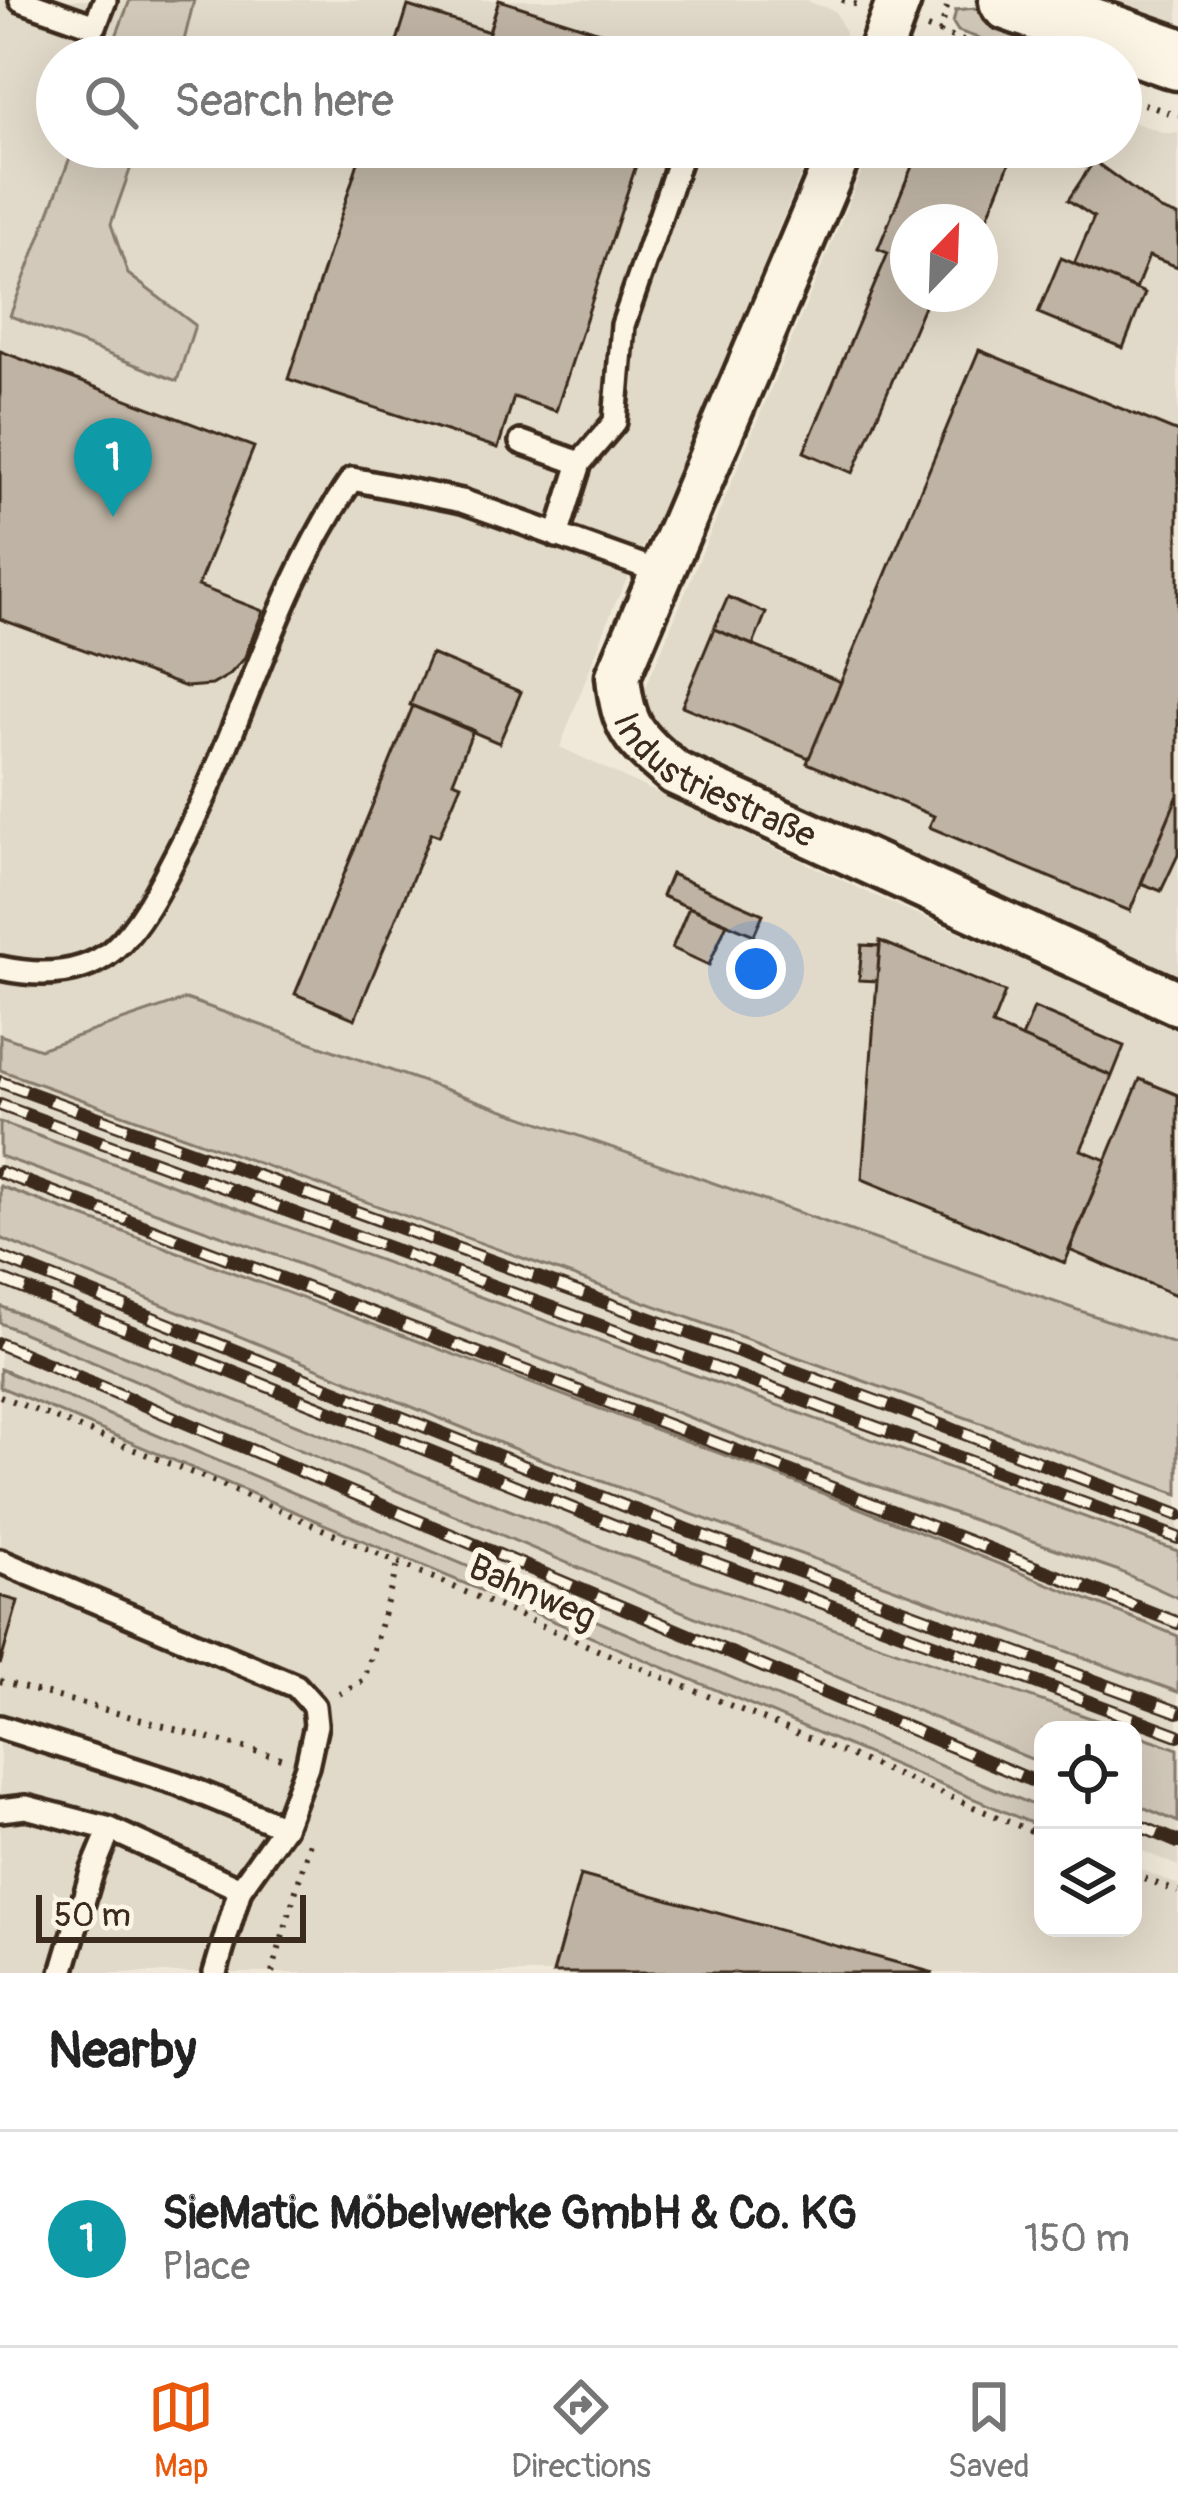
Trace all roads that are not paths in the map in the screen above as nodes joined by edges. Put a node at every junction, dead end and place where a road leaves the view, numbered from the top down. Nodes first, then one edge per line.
1 (21, 0) edge
2 (105, 0) edge
3 (1010, 0) edge
4 (897, 8) edge
5 (886, 36) edge
6 (1113, 36) edge
7 (1142, 46) edge
8 (1178, 59) edge
9 (678, 168) edge
10 (833, 168) edge
11 (521, 442) dead end
12 (580, 463) junction
13 (556, 536) junction
14 (660, 572) junction
15 (0, 968) edge
16 (1178, 1003) edge
17 (0, 1561) edge
18 (0, 1727) edge
19 (0, 1810) edge
20 (284, 1827) junction
21 (110, 1828) junction
22 (240, 1889) junction
23 (62, 1973) edge
24 (215, 1973) edge

1 - 2 lane
3 - 6 main road
4 - 5 street
7 - 8 main road
9 - 12 lane
10 - 14 street, Industriestraße
11 - 12 lane
12 - 13 lane
13 - 14 lane
13 - 15 lane
14 - 16 street, Industriestraße
17 - 20 lane
18 - 20 lane
19 - 21 lane
20 - 22 lane
21 - 22 lane
21 - 23 lane
22 - 24 lane

